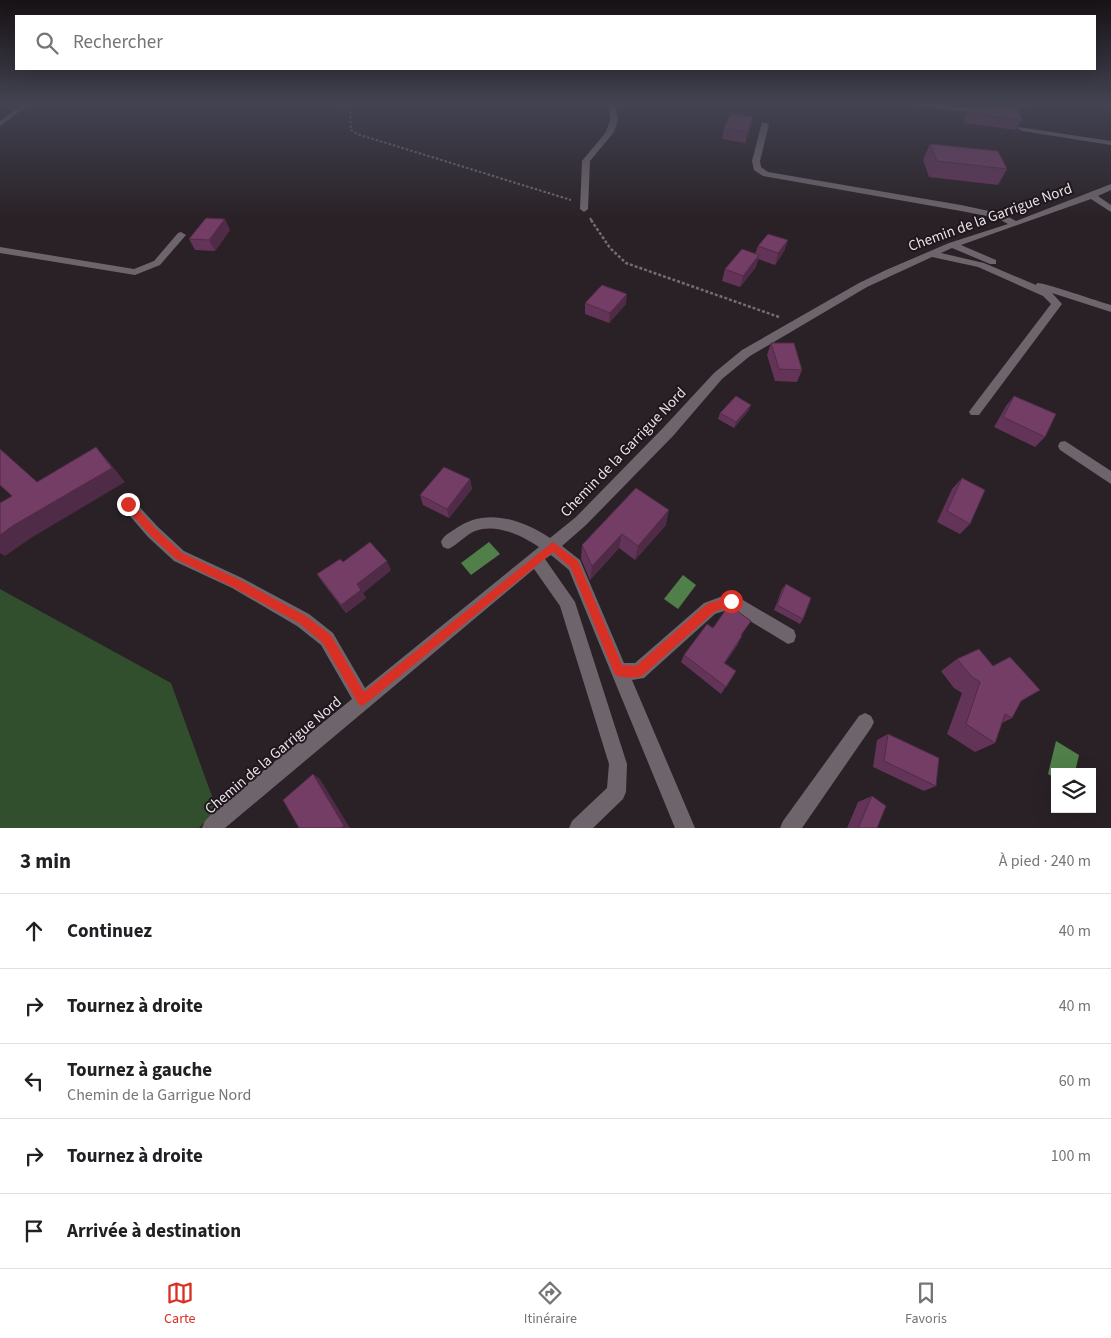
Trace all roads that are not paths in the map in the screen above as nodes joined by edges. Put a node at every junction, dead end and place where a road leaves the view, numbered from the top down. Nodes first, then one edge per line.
1 (602, 143) edge
2 (760, 143) edge
3 (1111, 187) edge
4 (1092, 196) junction
5 (584, 209) road end
6 (1111, 209) edge
7 (1016, 224) junction
8 (181, 235) dead end
9 (952, 245) junction
10 (0, 250) edge
11 (931, 254) junction
12 (1111, 309) edge
13 (975, 412) dead end
14 (1064, 446) dead end
15 (1111, 478) edge
16 (128, 504) dead end
17 (448, 542) dead end
18 (553, 546) junction
19 (536, 560) junction
20 (788, 636) dead end
21 (619, 671) junction
22 (363, 701) junction
23 (866, 722) dead end
24 (212, 828) edge
25 (579, 828) edge
26 (684, 828) edge
27 (790, 828) edge

1 - 5 street
2 - 7 street
3 - 4 street, Chemin de la Garrigue Nord
4 - 6 street
4 - 7 street, Chemin de la Garrigue Nord
7 - 9 street, Chemin de la Garrigue Nord
8 - 10 street
9 - 11 street, Chemin de la Garrigue Nord
9 - 12 street
11 - 13 street
11 - 18 street, Chemin de la Garrigue Nord
14 - 15 street
16 - 22 street
17 - 18 street
18 - 19 street, Chemin de la Garrigue Nord
18 - 21 street
19 - 22 street, Chemin de la Garrigue Nord
19 - 25 street
20 - 21 street
21 - 26 street
22 - 24 street, Chemin de la Garrigue Nord
23 - 27 street

